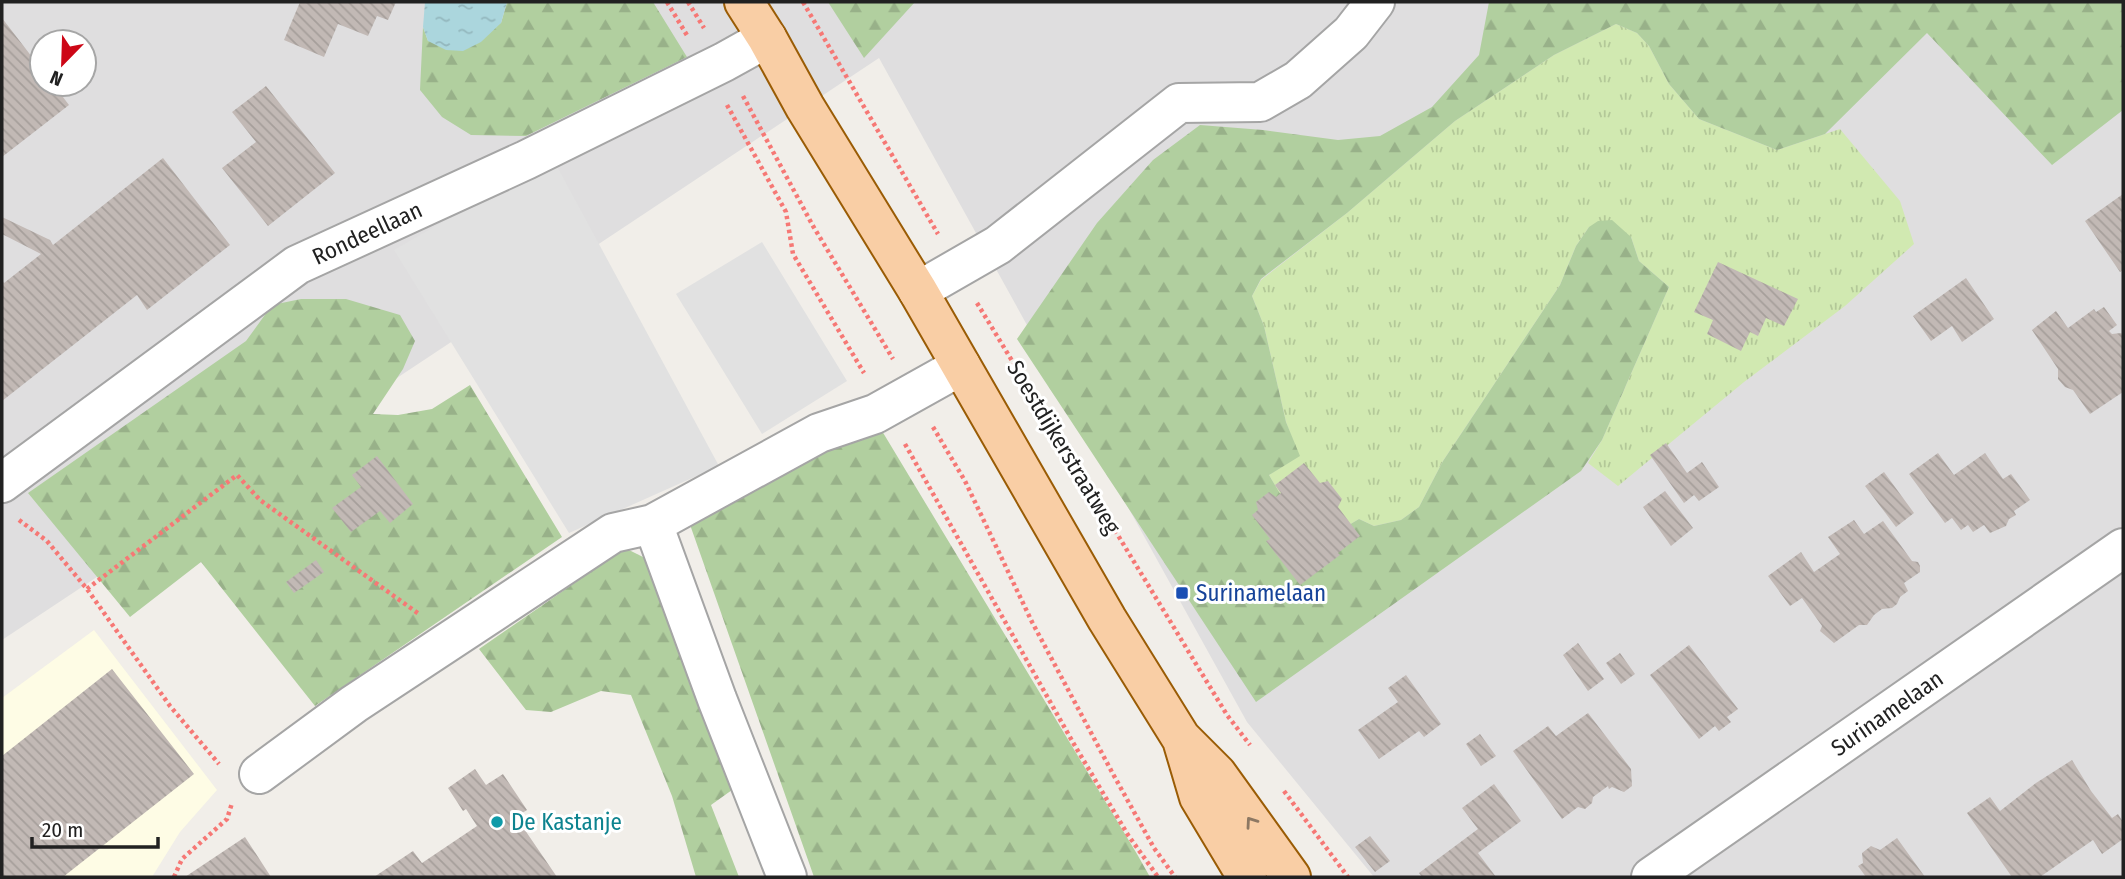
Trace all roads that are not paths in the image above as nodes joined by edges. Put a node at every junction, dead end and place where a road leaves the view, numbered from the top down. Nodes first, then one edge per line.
1 (744, 2) edge
2 (1375, 2) edge
3 (767, 38) junction
4 (918, 291) junction
5 (961, 366) junction
6 (8, 500) edge
7 (653, 524) junction
8 (2123, 548) edge
9 (1181, 738) junction
10 (246, 785) road end
11 (787, 877) edge
12 (1247, 877) edge
13 (1291, 877) edge
14 (1651, 877) edge

1 - 3 main road, Soestdijkerstraatweg
2 - 4 street
3 - 4 main road, Soestdijkerstraatweg
3 - 6 street, Rondeellaan
4 - 5 main road, Soestdijkerstraatweg
5 - 7 street
5 - 9 main road, Soestdijkerstraatweg
7 - 10 street
7 - 11 street
8 - 14 street, Surinamelaan
9 - 12 main road, Soestdijkerstraatweg
13 -> 9 main road, Soestdijkerstraatweg

